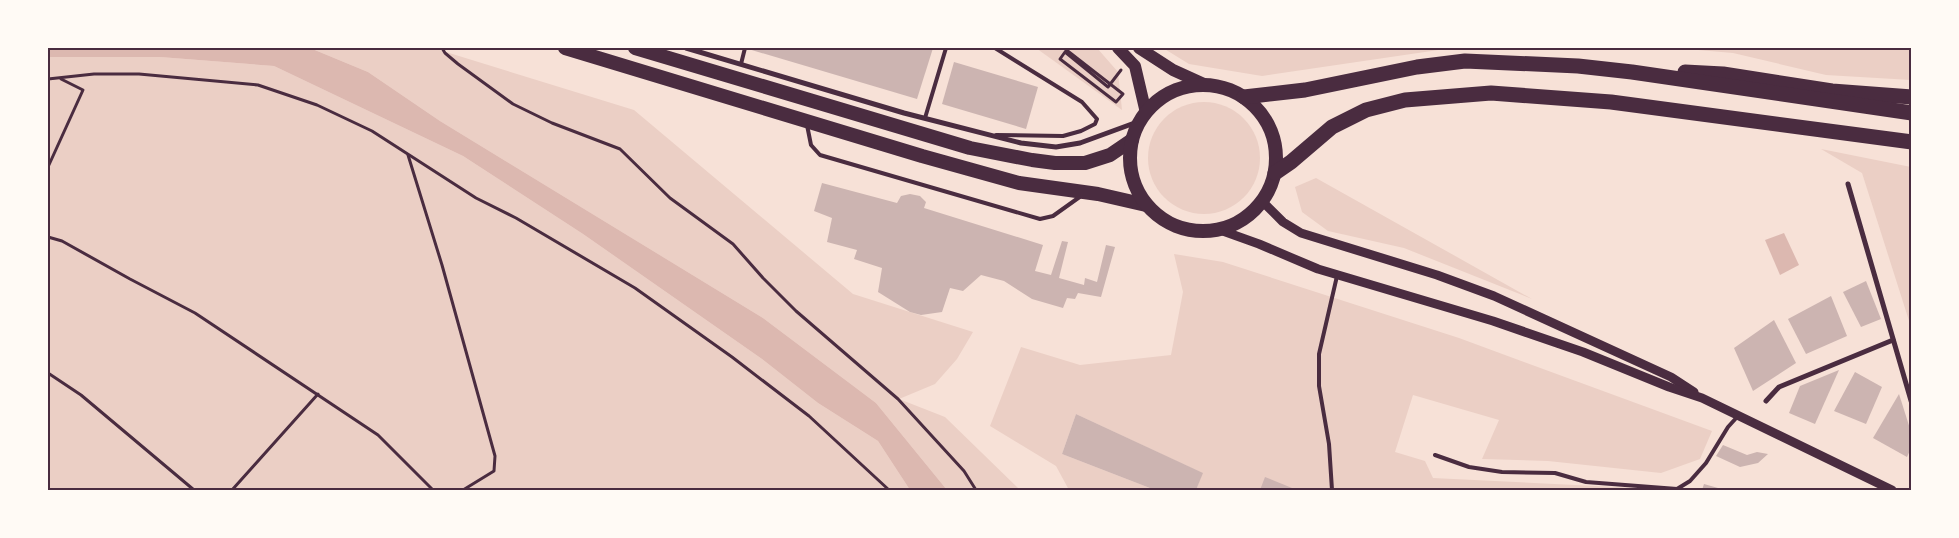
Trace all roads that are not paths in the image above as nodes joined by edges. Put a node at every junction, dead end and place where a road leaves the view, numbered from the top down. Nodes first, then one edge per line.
1 (565, 48) edge
2 (635, 48) edge
3 (686, 48) edge
4 (745, 48) edge
5 (946, 48) edge
6 (995, 48) edge
7 (1118, 48) edge
8 (1139, 48) edge
9 (741, 64) junction
10 (1632, 72) junction
11 (1206, 85) junction
12 (1244, 97) junction
13 (1912, 98) edge
14 (1912, 113) edge
15 (1143, 117) junction
16 (925, 118) junction
17 (806, 121) junction
18 (990, 135) junction
19 (1132, 140) junction
20 (1912, 142) edge
21 (1275, 173) junction
22 (1848, 184) dead end
23 (1086, 192) junction
24 (1262, 202) junction
25 (1146, 205) junction
26 (1220, 230) junction
27 (1337, 275) junction
28 (1893, 340) junction
29 (1702, 398) junction
30 (1766, 401) dead end
31 (1912, 404) edge
32 (1739, 416) junction
33 (1435, 455) dead end
34 (1332, 490) edge
35 (1892, 490) edge

1 - 17 highway
2 - 19 highway
3 - 9 street
4 - 9 lane
5 - 16 lane
6 - 18 lane
7 - 15 main road
8 - 11 main road
9 - 16 street
10 - 12 highway
10 - 13 highway
10 - 14 highway
11 - 12 highway
11 - 15 highway
12 - 21 highway
15 - 18 street
15 - 19 highway
16 - 18 street
17 - 23 highway
17 - 23 lane
19 - 25 highway
20 - 21 highway
21 - 24 highway
22 - 28 street
23 - 25 highway
24 - 26 highway
24 - 29 street
25 - 26 highway
26 - 27 street
27 - 29 street
27 - 34 lane
28 - 30 street
28 - 31 street
29 - 32 street
32 - 33 lane
32 - 35 street

